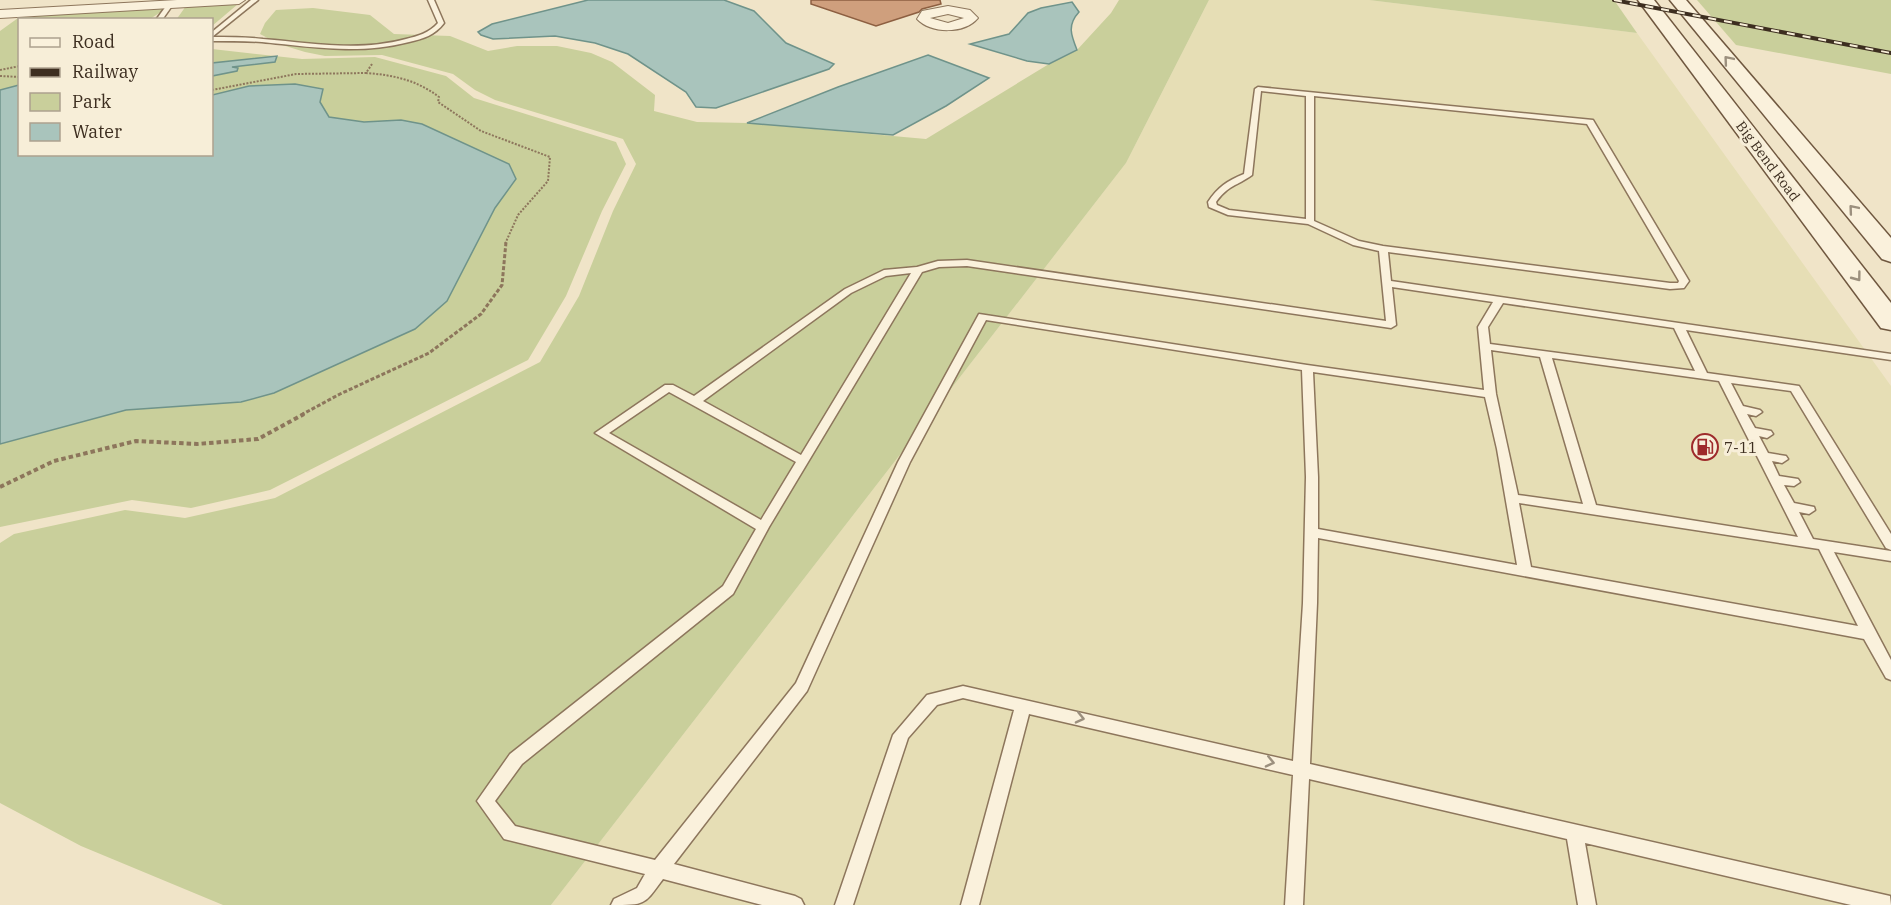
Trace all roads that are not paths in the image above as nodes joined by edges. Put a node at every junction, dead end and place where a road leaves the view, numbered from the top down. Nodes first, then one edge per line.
1 (239, 0) edge
2 (255, 0) edge
3 (430, 0) edge
4 (1646, 0) edge
5 (1678, 0) edge
6 (171, 3) junction
7 (923, 4) dead end
8 (0, 6) edge
9 (119, 6) junction
10 (940, 11) dead end
11 (0, 14) edge
12 (160, 18) edge
13 (213, 36) edge
14 (213, 37) edge
15 (1310, 94) junction
16 (1310, 222) junction
17 (1383, 249) junction
18 (1891, 254) edge
19 (918, 270) junction
20 (1387, 283) junction
21 (1500, 299) junction
22 (1891, 322) edge
23 (1678, 325) junction
24 (1485, 346) junction
25 (1545, 354) junction
26 (1891, 357) edge
27 (1307, 368) junction
28 (1702, 374) junction
29 (1723, 378) junction
30 (1490, 394) junction
31 (695, 401) junction
32 (1739, 409) junction
33 (1756, 412) dead end
34 (1750, 431) junction
35 (1767, 434) dead end
36 (1763, 456) junction
37 (1782, 459) dead end
38 (803, 461) junction
39 (1775, 479) junction
40 (1794, 482) dead end
41 (1512, 498) junction
42 (1789, 506) junction
43 (1591, 509) junction
44 (1809, 510) dead end
45 (763, 527) junction
46 (1311, 532) junction
47 (1808, 543) junction
48 (1891, 545) edge
49 (1824, 546) junction
50 (1891, 556) edge
51 (1525, 569) junction
52 (1869, 634) junction
53 (1891, 674) edge
54 (1023, 705) junction
55 (1301, 769) junction
56 (1574, 832) junction
57 (659, 869) junction
58 (645, 900) edge
59 (620, 905) edge
60 (795, 905) edge
61 (844, 905) edge
62 (970, 905) edge
63 (1294, 905) edge
64 (1587, 905) edge
65 (1890, 905) edge

1 - 6 street
2 - 13 lane
3 - 14 lane
4 -> 22 main road, Big Bend Road
18 -> 5 main road
6 - 9 street
6 - 12 lane
7 - 10 street
8 - 9 street
9 - 11 street
15 - 16 lane
15 - 16 lane
15 - 17 lane
16 - 17 lane
17 - 20 lane
19 - 20 lane
19 - 31 lane
19 - 38 lane
20 - 21 lane
21 - 23 lane
21 - 24 lane
23 - 26 lane
23 - 28 lane
24 - 25 lane
24 - 30 lane
25 - 28 lane
25 - 43 lane
27 - 30 lane
27 - 46 lane
27 - 57 lane
28 - 29 lane
29 - 32 lane
29 - 48 lane
30 - 41 lane
31 - 38 lane
31 - 45 lane
32 - 33 lane
32 - 34 lane
34 - 35 lane
34 - 36 lane
36 - 37 lane
36 - 39 lane
38 - 45 lane
39 - 40 lane
39 - 42 lane
41 - 43 lane
41 - 51 lane
42 - 44 lane
42 - 47 lane
43 - 47 lane
45 - 57 lane
46 - 51 lane
46 - 55 lane
47 - 49 lane
49 - 50 lane
49 - 52 lane
51 - 52 lane
52 - 53 lane
54 -> 55 lane
54 - 61 lane
54 - 62 lane
55 - 56 lane
55 - 63 lane
56 - 64 lane
56 - 65 lane
57 - 58 lane
57 - 60 lane
58 - 59 lane

